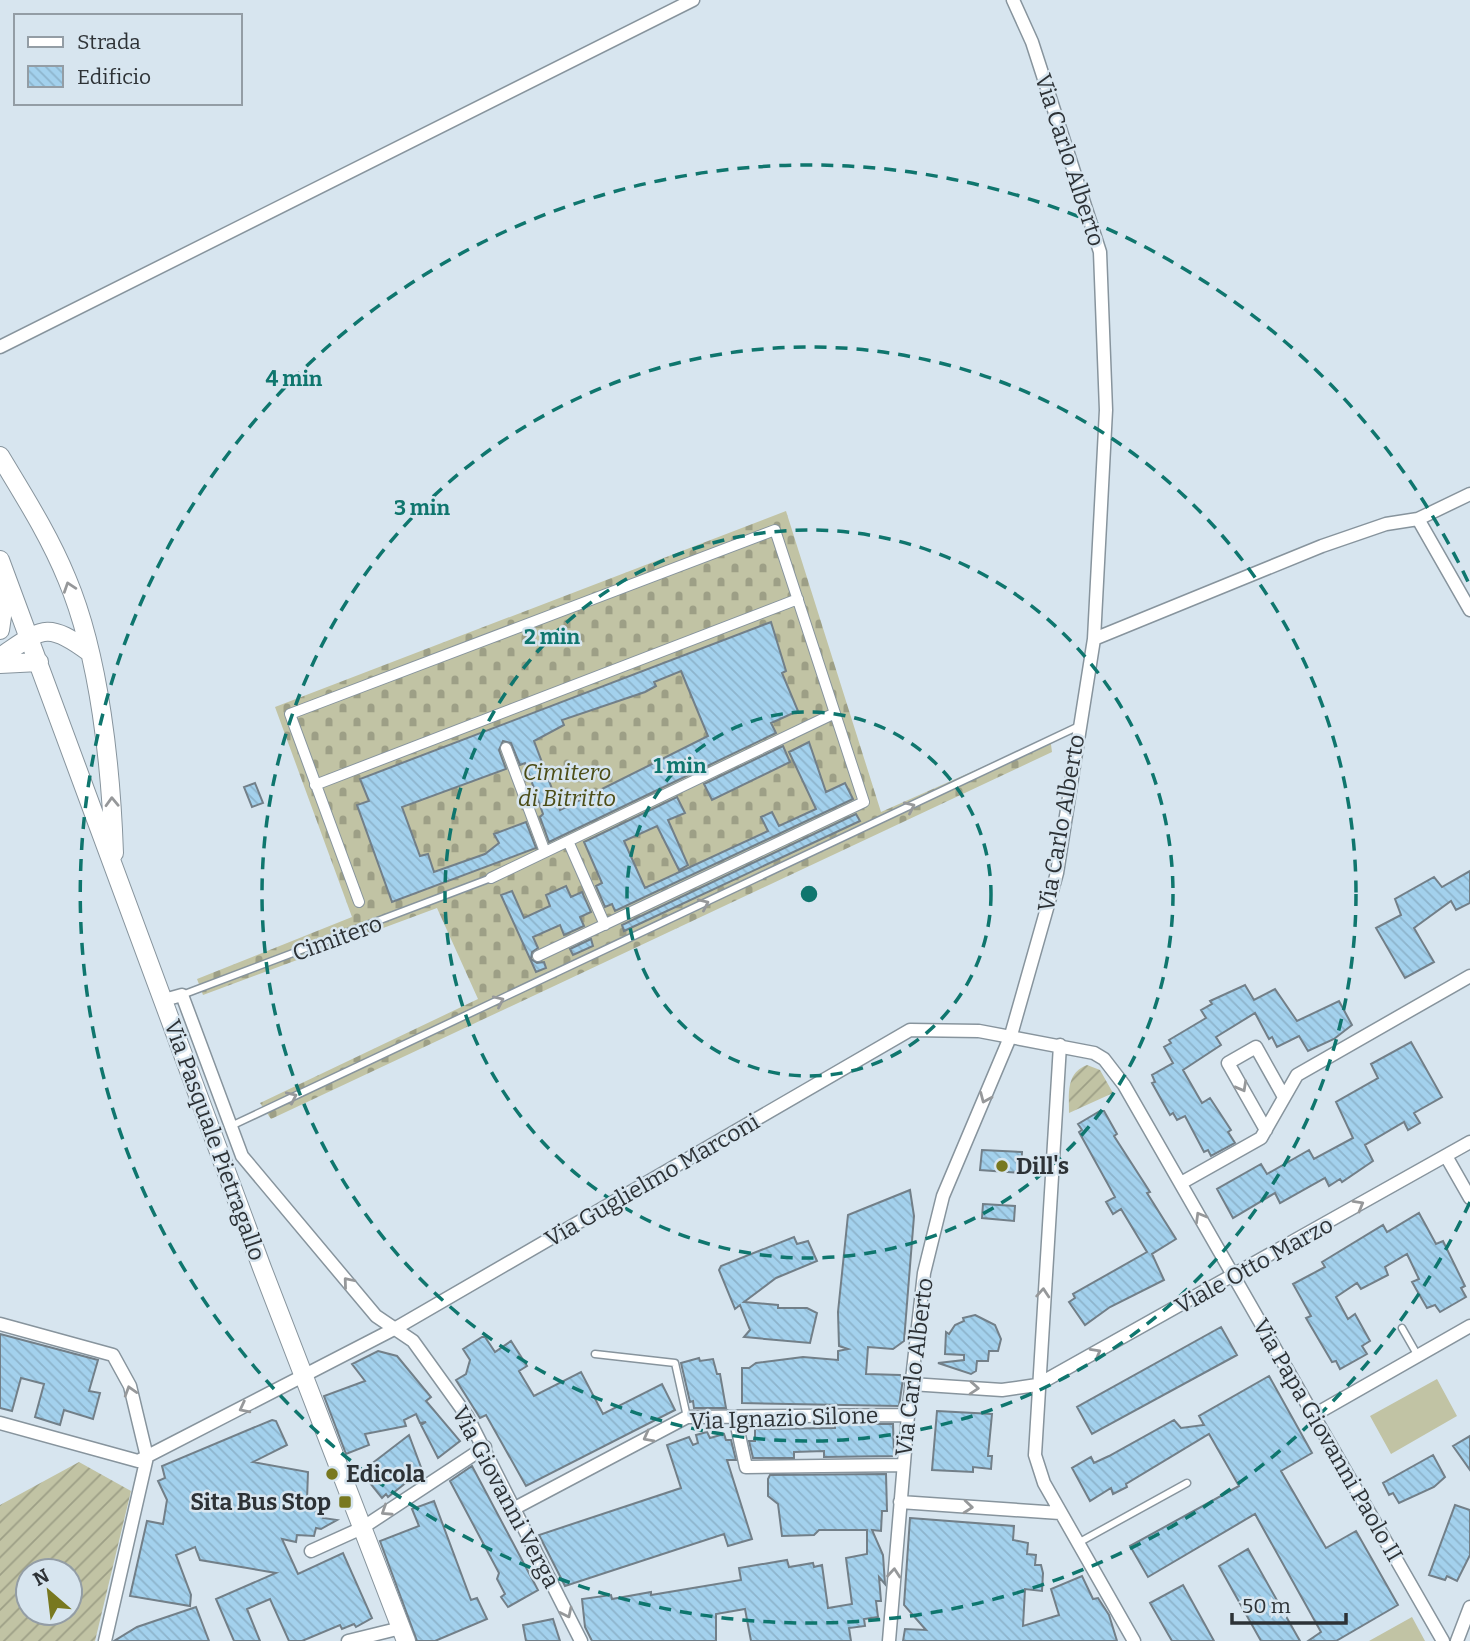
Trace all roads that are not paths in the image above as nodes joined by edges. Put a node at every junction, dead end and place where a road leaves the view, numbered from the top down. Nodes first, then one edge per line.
1 (693, 0) edge
2 (1013, 0) edge
3 (0, 347) edge
4 (0, 456) edge
5 (1470, 494) edge
6 (1418, 519) junction
7 (0, 559) edge
8 (8, 579) junction
9 (798, 599) junction
10 (1470, 610) edge
11 (0, 630) edge
12 (30, 637) junction
13 (1094, 639) junction
14 (89, 652) junction
15 (0, 657) edge
16 (39, 662) junction
17 (0, 664) edge
18 (834, 714) junction
19 (1079, 726) junction
20 (506, 748) dead end
21 (315, 785) junction
22 (568, 841) junction
23 (545, 852) junction
24 (114, 870) junction
25 (491, 878) joint
26 (359, 902) dead end
27 (606, 925) junction
28 (538, 956) dead end
29 (1470, 976) edge
30 (173, 998) junction
31 (1011, 1035) junction
32 (1060, 1045) junction
33 (1284, 1097) junction
34 (230, 1126) junction
35 (1266, 1129) junction
36 (1470, 1142) edge
37 (242, 1156) junction
38 (1446, 1156) junction
39 (225, 1162) junction
40 (1181, 1183) junction
41 (1470, 1198) edge
42 (1234, 1276) junction
43 (0, 1324) edge
44 (1470, 1326) edge
45 (397, 1328) junction
46 (1402, 1328) dead end
47 (595, 1354) dead end
48 (1418, 1356) junction
49 (305, 1378) junction
50 (911, 1384) junction
51 (1037, 1385) junction
52 (908, 1415) junction
53 (1314, 1415) junction
54 (687, 1417) junction
55 (735, 1417) junction
56 (0, 1423) edge
57 (485, 1447) junction
58 (148, 1457) junction
59 (903, 1465) junction
60 (1186, 1483) dead end
61 (900, 1502) junction
62 (515, 1508) junction
63 (1060, 1513) junction
64 (362, 1528) junction
65 (1078, 1544) junction
66 (311, 1551) dead end
67 (1470, 1607) edge
68 (403, 1634) edge
69 (885, 1640) edge
70 (105, 1641) edge
71 (348, 1641) edge
72 (581, 1641) edge
73 (1134, 1641) edge
74 (1443, 1641) edge
75 (1457, 1641) edge

1 - 3 street
2 - 13 street, Via Carlo Alberto
14 -> 4 main road
5 - 6 street
6 - 10 street
6 - 13 street
7 - 8 main road, Via Pasquale Pietragallo
8 - 11 main road
8 - 12 main road, Via Pasquale Pietragallo
9 - 18 street
9 - 21 street
9 - 21 street
12 - 14 main road
12 - 15 main road
12 - 16 main road, Via Pasquale Pietragallo
13 - 19 street, Via Carlo Alberto
24 -> 14 main road
16 - 17 main road
16 - 24 main road, Via Pasquale Pietragallo
18 - 22 street
18 - 27 street
19 - 31 street, Via Carlo Alberto
34 -> 19 lane
20 - 23 street
21 - 26 street
22 - 23 street
22 - 27 street
23 - 25 street
24 - 30 main road, Via Pasquale Pietragallo
25 - 30 lane, Cimitero
27 - 28 street
29 - 33 street
30 - 34 street, Via Giovanni Verga
30 - 39 main road, Via Pasquale Pietragallo
31 - 32 street, Via Guglielmo Marconi
31 - 45 street, Via Guglielmo Marconi
31 -> 50 street, Via Carlo Alberto
32 - 40 street, Via Guglielmo Marconi
51 -> 32 street
33 - 35 street
33 -> 35 street
34 - 37 street, Via Giovanni Verga
35 - 40 street
36 - 38 street, Viale Otto Marzo
37 - 39 street
45 -> 37 street, Via Giovanni Verga
38 - 41 street
42 -> 38 street, Viale Otto Marzo
39 - 49 main road, Via Pasquale Pietragallo
42 -> 40 street, Via Papa Giovanni Paolo II
51 -> 42 street, Viale Otto Marzo
42 - 53 street, Via Papa Giovanni Paolo II
58 -> 43 street
44 - 48 street
45 - 49 street, Via Guglielmo Marconi
45 - 57 street, Via Giovanni Verga
46 - 48 lane
47 - 54 lane
48 - 53 street
49 -> 58 street, Via Guglielmo Marconi
49 - 64 main road, Via Pasquale Pietragallo
50 -> 51 street
50 - 52 street, Via Carlo Alberto
51 - 63 street
52 - 55 street, Via Ignazio Silone
52 - 59 street, Via Carlo Alberto
53 - 74 street, Via Papa Giovanni Paolo II
54 - 55 street, Via Ignazio Silone
54 -> 62 street, Via Ignazio Silone
55 - 59 street
56 - 58 street
57 - 62 street, Via Giovanni Verga
57 -> 64 street
58 - 70 street
59 - 61 street, Via Carlo Alberto
60 - 65 lane
61 -> 63 street
69 -> 61 street, Via Carlo Alberto
62 -> 72 street, Via Giovanni Verga
63 - 65 street
64 - 66 street
64 - 68 main road, Via Pasquale Pietragallo
65 - 73 street
67 - 75 street
68 - 71 street

